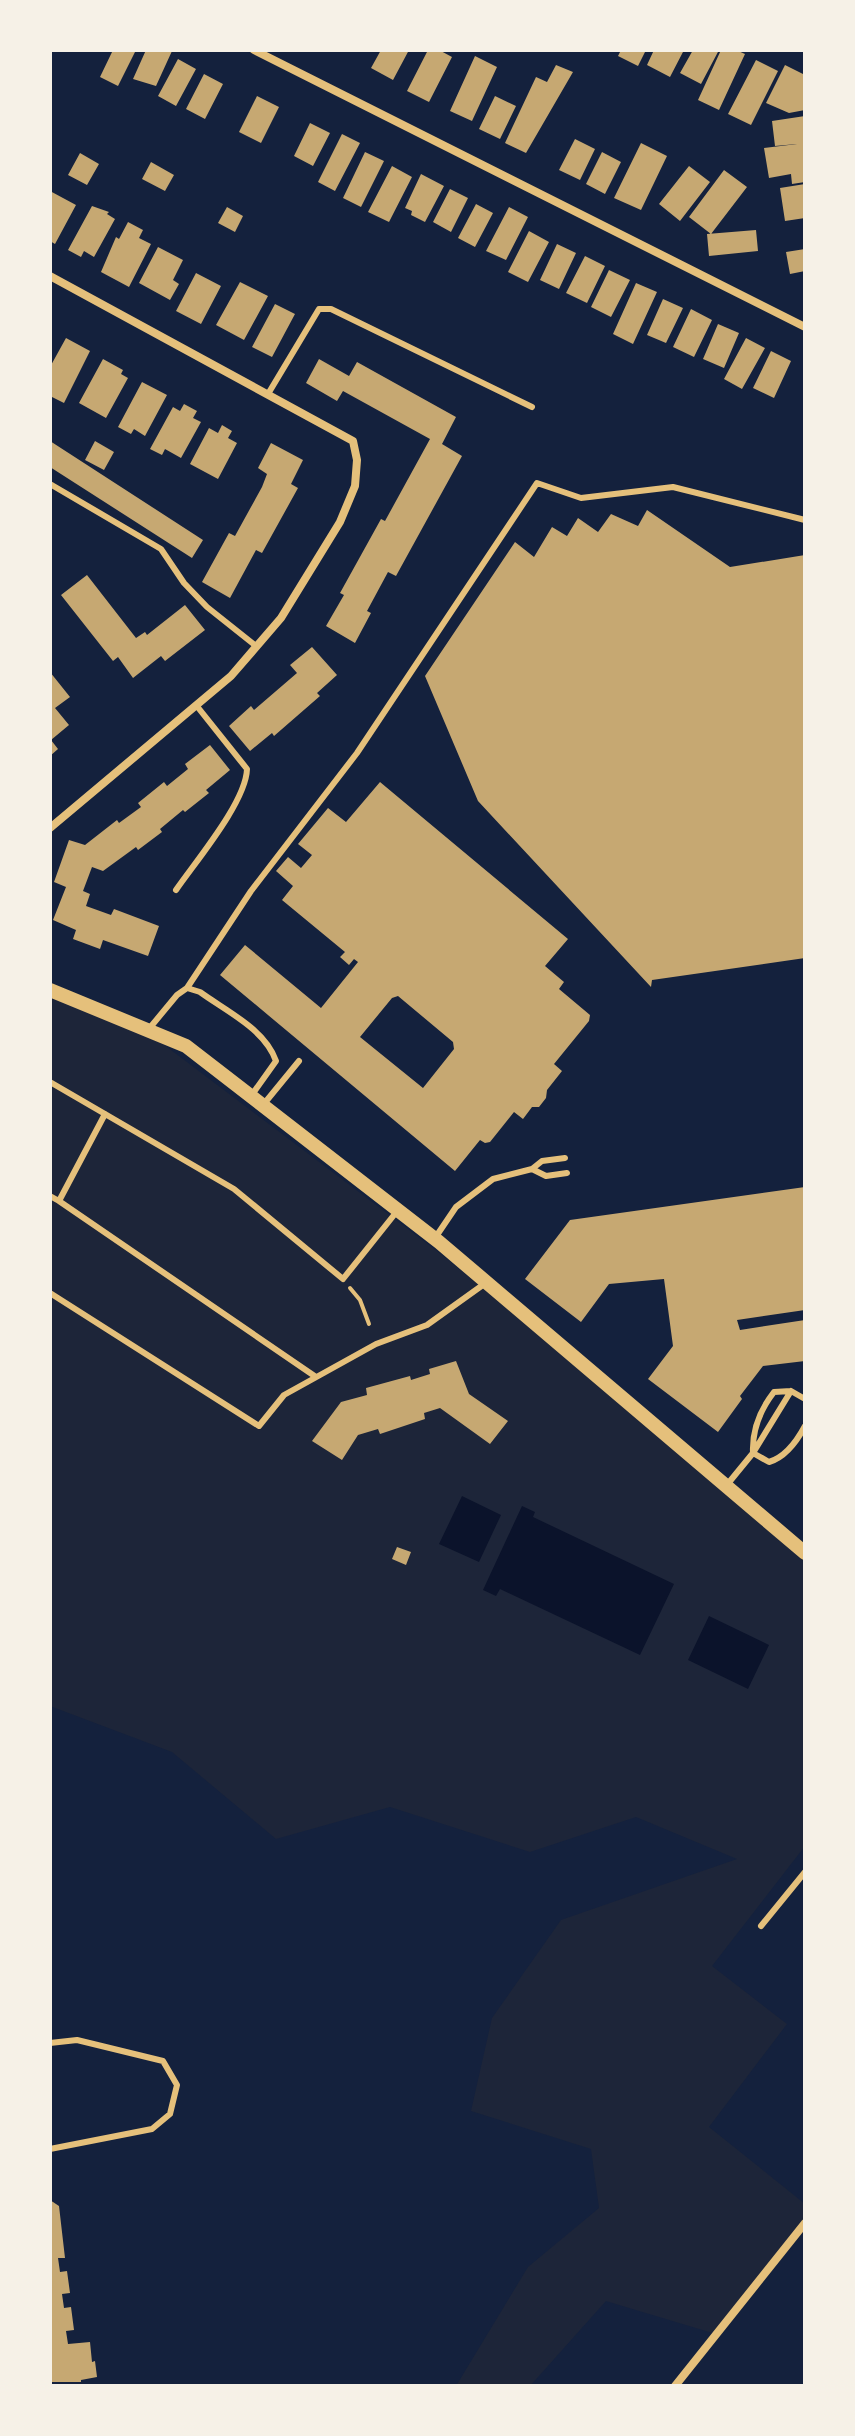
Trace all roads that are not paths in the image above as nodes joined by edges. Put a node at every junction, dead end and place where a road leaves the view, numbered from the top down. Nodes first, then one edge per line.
1 (254, 50) edge
2 (50, 276) edge
3 (805, 327) edge
4 (268, 394) junction
5 (532, 407) dead end
6 (50, 484) edge
7 (805, 520) edge
8 (256, 646) junction
9 (196, 705) junction
10 (50, 828) edge
11 (176, 890) dead end
12 (187, 988) junction
13 (50, 990) edge
14 (148, 1030) junction
15 (299, 1061) dead end
16 (50, 1082) edge
17 (257, 1101) junction
18 (105, 1114) junction
19 (565, 1158) dead end
20 (532, 1169) junction
21 (567, 1173) dead end
22 (50, 1196) edge
23 (59, 1201) junction
24 (398, 1210) junction
25 (435, 1238) junction
26 (487, 1282) junction
27 (50, 1293) edge
28 (316, 1377) junction
29 (791, 1391) junction
30 (805, 1399) edge
31 (805, 1426) edge
32 (753, 1453) junction
33 (726, 1486) junction
34 (805, 1553) edge
35 (805, 1872) edge
36 (761, 1926) dead end
37 (50, 2043) edge
38 (50, 2149) edge
39 (805, 2223) edge
40 (675, 2386) edge

1 - 3 street
2 - 4 street
4 - 5 lane
4 - 8 street
6 - 8 lane
7 - 12 lane
8 - 9 street
9 - 10 street
9 - 11 lane
12 - 14 lane
12 - 17 lane
13 - 14 street
14 - 17 street
15 - 17 lane
16 - 18 lane
17 - 24 street
18 - 23 lane
18 - 24 lane
19 - 20 lane
20 - 21 lane
20 - 25 lane
22 - 23 lane
23 - 28 lane
24 - 25 street
25 - 26 street
26 - 28 lane
26 - 33 street
27 - 28 lane
29 - 30 lane
29 - 32 lane
29 - 32 lane
31 - 32 lane
32 - 33 lane
33 - 34 street
35 - 36 lane
37 - 38 lane
39 - 40 street

